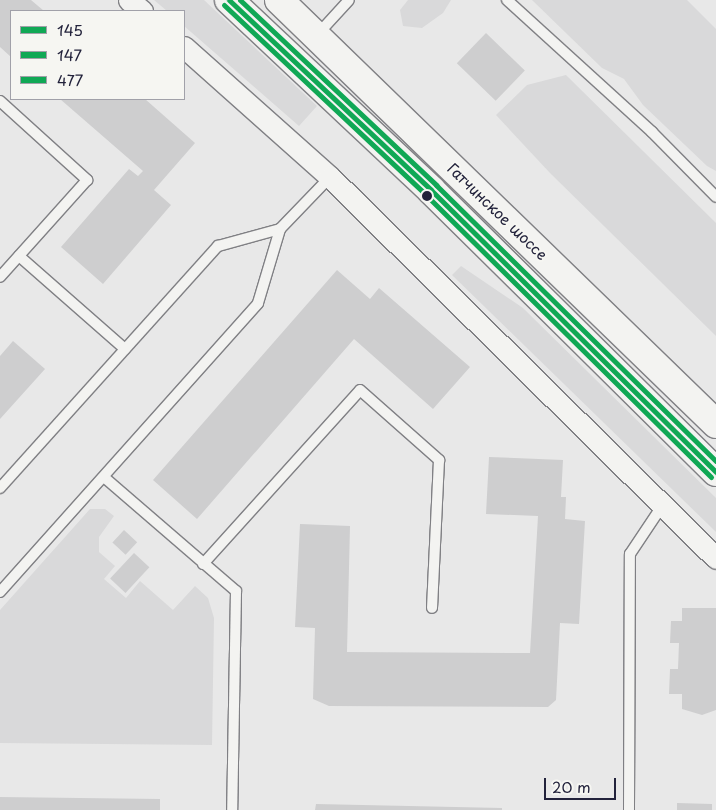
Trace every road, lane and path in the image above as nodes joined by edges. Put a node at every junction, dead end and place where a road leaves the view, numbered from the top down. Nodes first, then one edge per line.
1 (130, 0) edge
2 (229, 0) edge
3 (279, 0) edge
4 (349, 0) edge
5 (507, 0) edge
6 (141, 10) edge
7 (317, 35) junction
8 (185, 48) edge
9 (0, 102) edge
10 (330, 177) junction
11 (716, 197) edge
12 (280, 229) junction
13 (19, 256) junction
14 (0, 277) edge
15 (125, 349) junction
16 (716, 424) edge
17 (716, 472) edge
18 (105, 478) junction
19 (0, 488) edge
20 (662, 506) junction
21 (716, 558) edge
22 (203, 564) junction
23 (0, 592) edge
24 (432, 608) dead end
25 (232, 810) edge
26 (629, 810) edge

1 - 6 street
2 - 17 main road, Гатчинское шоссе
3 - 7 main road, Гатчинское шоссе
4 - 7 lane
5 - 11 lane
7 - 16 main road, Гатчинское шоссе
8 - 10 street
9 - 13 lane
10 - 12 lane
10 - 20 street
12 - 15 lane
12 - 18 lane
13 - 14 lane
13 - 15 lane
15 - 19 lane
18 - 22 lane
18 - 23 lane
20 - 21 street
20 - 26 lane
22 - 24 lane
22 - 25 lane

